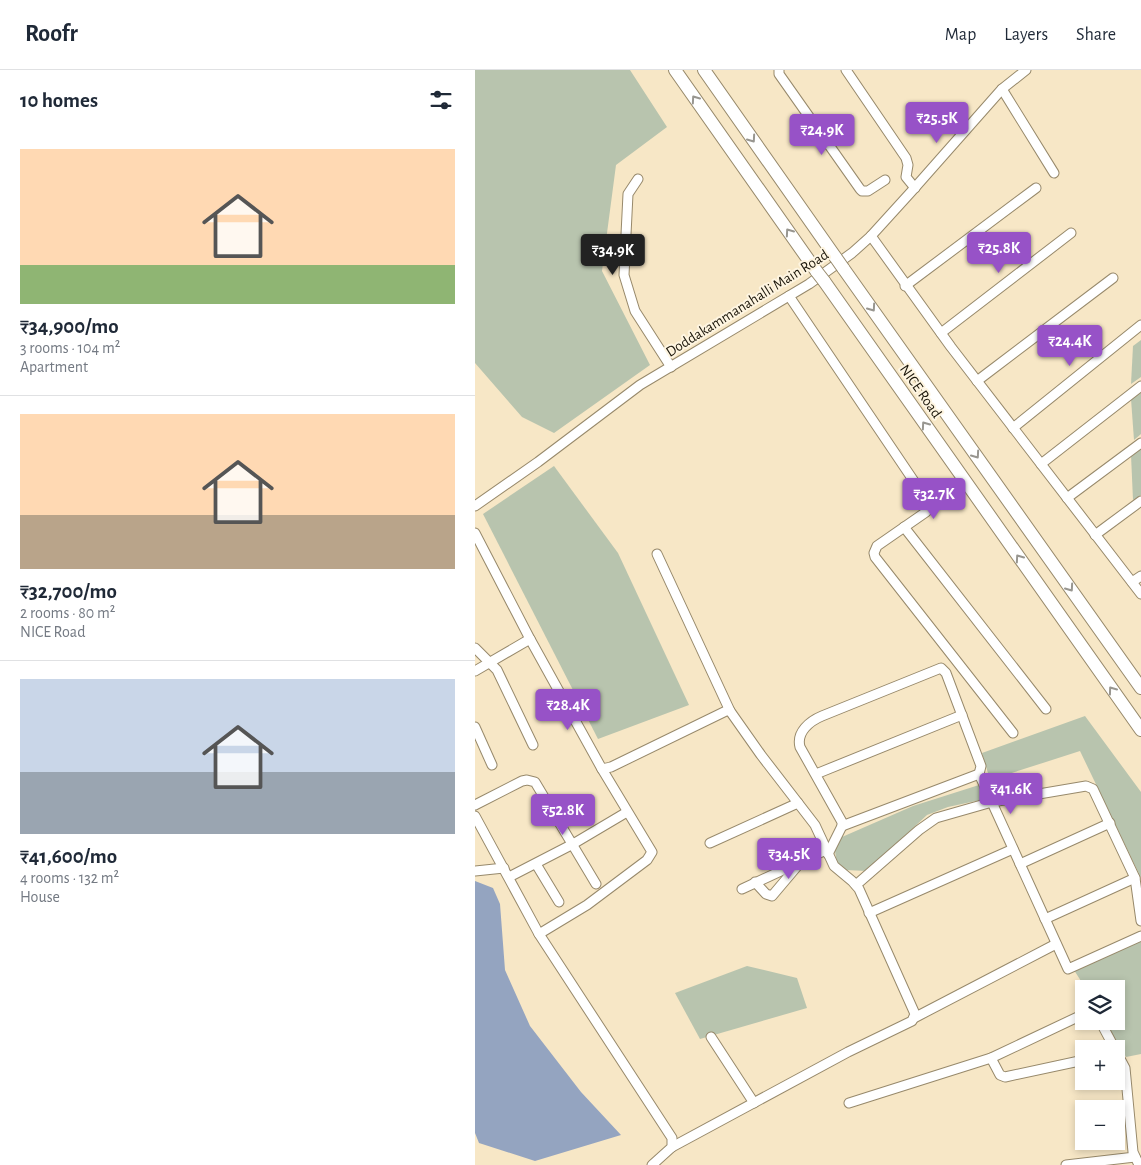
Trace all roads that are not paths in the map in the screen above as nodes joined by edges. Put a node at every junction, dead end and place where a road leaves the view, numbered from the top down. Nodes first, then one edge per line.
1 (675, 70) edge
2 (704, 70) edge
3 (779, 70) edge
4 (846, 70) edge
5 (1026, 70) edge
6 (1002, 89) junction
7 (1054, 174) dead end
8 (638, 179) dead end
9 (885, 180) dead end
10 (915, 188) junction
11 (1036, 188) dead end
12 (1071, 233) dead end
13 (871, 236) junction
14 (1113, 278) dead end
15 (905, 286) junction
16 (789, 296) junction
17 (1141, 325) edge
18 (941, 333) junction
19 (671, 367) junction
20 (977, 381) junction
21 (1141, 386) edge
22 (1013, 428) junction
23 (1141, 443) edge
24 (1041, 464) junction
25 (1067, 498) junction
26 (1141, 501) edge
27 (475, 506) edge
28 (904, 527) junction
29 (475, 533) edge
30 (1095, 535) junction
31 (657, 554) dead end
32 (1141, 576) edge
33 (1132, 582) junction
34 (1141, 594) edge
35 (530, 639) junction
36 (475, 648) edge
37 (491, 662) junction
38 (475, 671) edge
39 (1141, 688) edge
40 (1046, 709) dead end
41 (730, 711) junction
42 (962, 715) junction
43 (475, 727) edge
44 (1141, 730) edge
45 (1013, 733) dead end
46 (533, 744) dead end
47 (492, 765) dead end
48 (603, 769) junction
49 (816, 774) junction
50 (979, 774) junction
51 (992, 802) junction
52 (798, 803) junction
53 (475, 805) edge
54 (627, 812) junction
55 (475, 816) edge
56 (1110, 824) junction
57 (842, 826) junction
58 (710, 843) dead end
59 (573, 844) junction
60 (1013, 849) junction
61 (827, 852) junction
62 (802, 861) junction
63 (536, 864) junction
64 (1020, 864) junction
65 (504, 868) junction
66 (475, 871) edge
67 (509, 877) junction
68 (1135, 878) junction
69 (755, 882) junction
70 (596, 884) dead end
71 (856, 885) junction
72 (742, 889) dead end
73 (559, 902) dead end
74 (869, 912) junction
75 (1045, 919) junction
76 (1141, 921) edge
77 (539, 934) junction
78 (1141, 936) edge
79 (1056, 944) junction
80 (914, 1018) junction
81 (1075, 1018) edge
82 (711, 1037) dead end
83 (991, 1058) junction
84 (1075, 1062) edge
85 (1125, 1068) edge
86 (849, 1102) dead end
87 (754, 1103) junction
88 (672, 1147) junction
89 (1139, 1162) edge
90 (652, 1165) edge
91 (1066, 1165) edge

44 -> 1 highway, NICE Road
2 -> 39 highway, NICE Road
3 - 9 street
4 - 10 street
5 - 6 street, Doddakammanahalli Main Road
6 - 7 street
6 - 10 street, Doddakammanahalli Main Road
8 - 19 street
10 - 13 street, Doddakammanahalli Main Road
11 - 15 street
12 - 18 street
13 - 15 street
13 - 16 street, Doddakammanahalli Main Road
14 - 20 street
15 - 18 street
16 - 19 street, Doddakammanahalli Main Road
16 - 28 street
17 - 22 street
18 - 20 street
19 - 27 street, Doddakammanahalli Main Road
20 - 22 street
21 - 24 street
22 - 24 street
23 - 25 street
24 - 25 street
25 - 30 street
26 - 30 street
28 - 40 street
28 - 45 street
29 - 35 street
30 - 33 street
31 - 41 street
32 - 33 street
33 - 34 street
35 - 37 street
35 - 48 street
36 - 37 street
37 - 38 street
37 - 46 street
41 - 48 street
41 - 52 street
42 - 49 street
42 - 49 street
42 - 50 street
43 - 47 street
48 - 54 street
49 - 57 street
50 - 51 street
50 - 57 street
51 - 56 street
51 - 60 street
51 - 71 street
52 - 58 street
52 - 61 street
53 - 59 street
54 - 59 street
54 - 77 street
55 - 65 street
56 - 64 street
56 - 68 street
57 - 61 street
59 - 63 street
59 - 70 street
60 - 64 street
60 - 74 street
61 - 62 street
61 - 71 street
62 - 69 street
62 - 69 street
63 - 67 street
63 - 73 street
64 - 75 street
65 - 66 street
65 - 67 street
67 - 77 street
68 - 75 street
68 - 76 street
69 - 72 street
71 - 74 street
74 - 80 street
75 - 79 street
77 - 88 street
78 - 79 street
79 - 80 street
80 - 87 street
81 - 83 street
82 - 87 street
83 - 84 street
83 - 86 street
85 - 89 street
87 - 88 street
88 - 90 street
89 - 91 street

